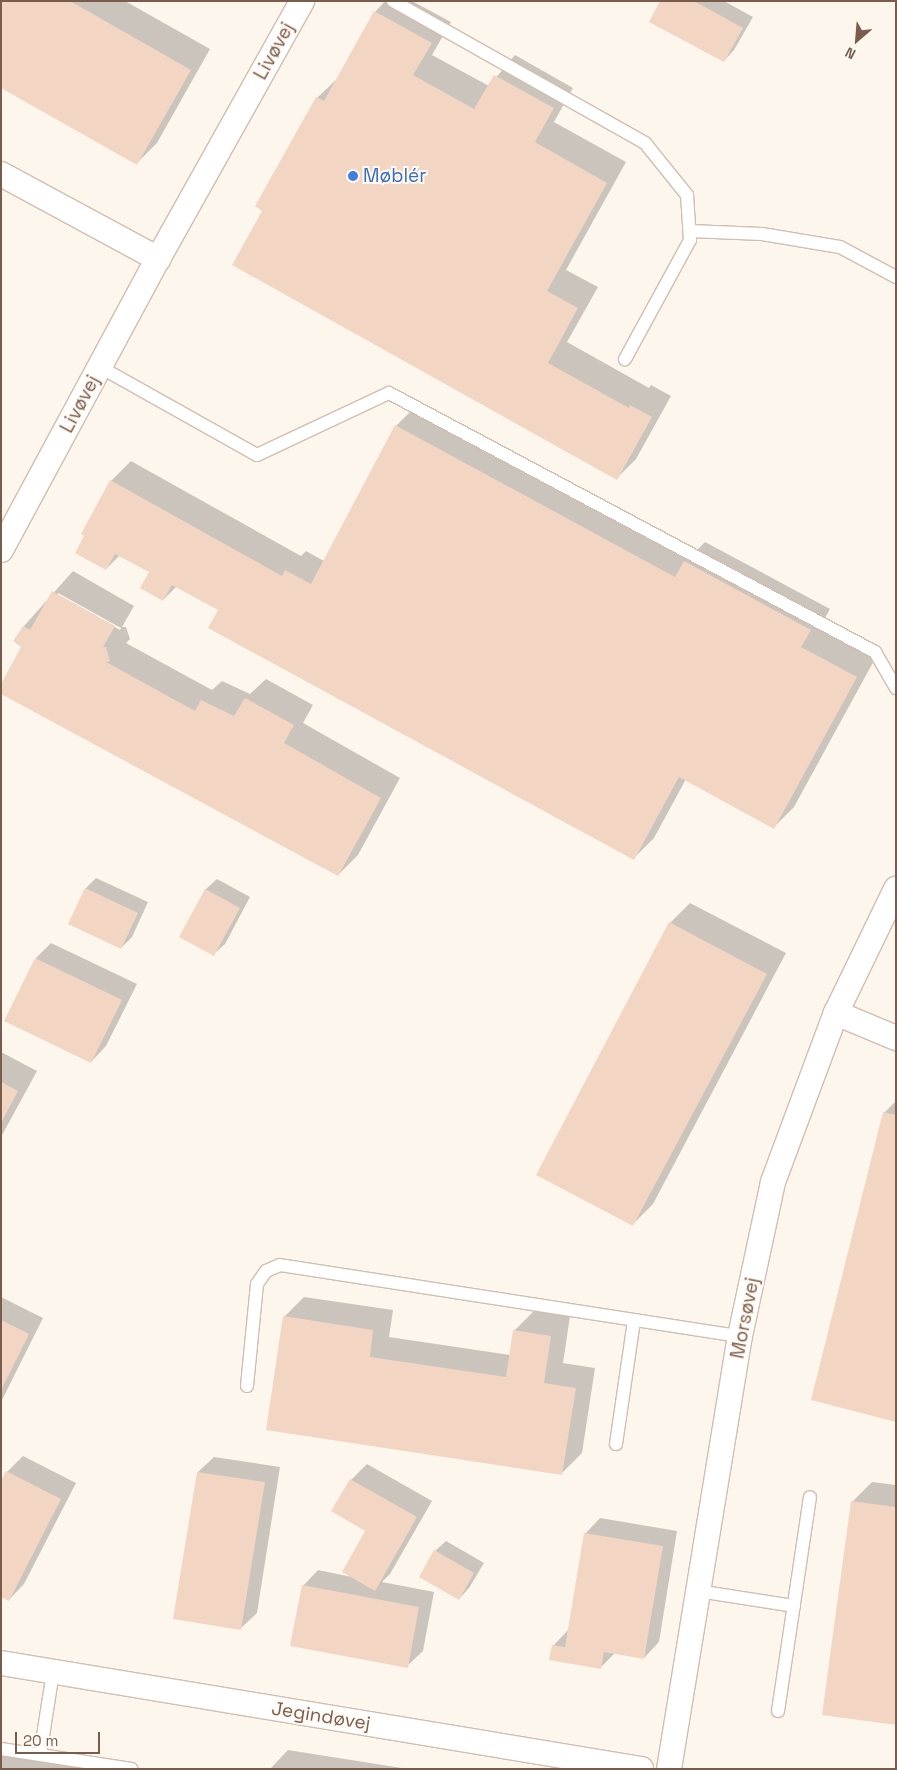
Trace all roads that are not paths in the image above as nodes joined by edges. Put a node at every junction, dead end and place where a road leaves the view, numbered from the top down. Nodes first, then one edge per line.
1 (302, 1) edge
2 (393, 1) edge
3 (1, 174) edge
4 (690, 231) junction
5 (158, 259) junction
6 (896, 277) edge
7 (625, 359) dead end
8 (100, 367) junction
9 (1, 550) edge
10 (896, 688) edge
11 (896, 889) edge
12 (836, 1013) junction
13 (896, 1038) edge
14 (634, 1320) junction
15 (740, 1336) junction
16 (247, 1386) dead end
17 (616, 1444) dead end
18 (810, 1497) dead end
19 (698, 1591) junction
20 (794, 1606) junction
21 (1, 1663) edge
22 (53, 1672) junction
23 (778, 1711) dead end
24 (1, 1749) edge
25 (40, 1755) junction
26 (131, 1769) edge
27 (641, 1769) edge
28 (669, 1769) edge

1 - 5 street, Livøvej
2 - 4 lane
3 - 5 street
4 - 6 lane
4 - 7 lane
5 - 8 street, Livøvej
8 - 9 street, Livøvej
8 - 10 lane
11 - 12 street, Morsøvej
12 - 13 street
12 - 15 street, Morsøvej
14 - 15 lane
14 - 16 lane
14 - 17 lane
15 - 19 street, Morsøvej
18 - 20 lane
19 - 20 lane
19 - 28 street, Morsøvej
20 - 23 lane
21 - 22 street, Jegindøvej
22 - 25 lane
22 - 27 street, Jegindøvej
24 - 25 lane
25 - 26 lane

